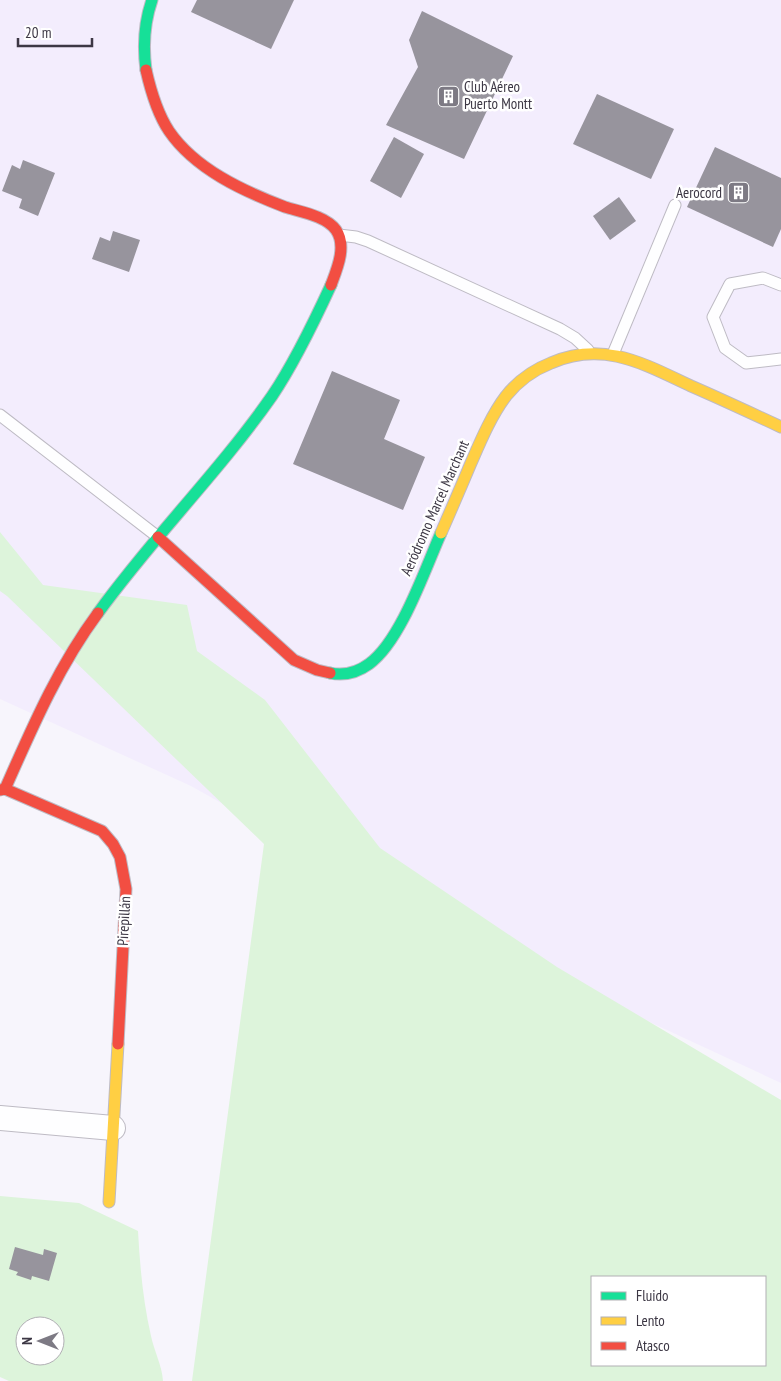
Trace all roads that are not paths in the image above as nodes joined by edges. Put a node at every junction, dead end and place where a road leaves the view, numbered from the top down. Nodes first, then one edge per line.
1 (152, 0) edge
2 (675, 205) dead end
3 (340, 235) junction
4 (781, 285) edge
5 (591, 353) junction
6 (613, 354) junction
7 (781, 359) edge
8 (0, 415) edge
9 (781, 427) edge
10 (158, 537) junction
11 (2, 789) edge
12 (0, 1118) edge
13 (113, 1128) junction
14 (109, 1202) dead end

1 - 3 street
2 - 6 lane
3 - 5 lane
3 - 10 street
4 - 7 lane
5 - 6 street, Aeródromo Marcel Marchant
5 - 10 street, Aeródromo Marcel Marchant
6 - 9 street, Aeródromo Marcel Marchant
8 - 10 lane
10 - 11 street
11 - 13 street, Pirepillán
12 - 13 street
13 - 14 street, Pirepillán

